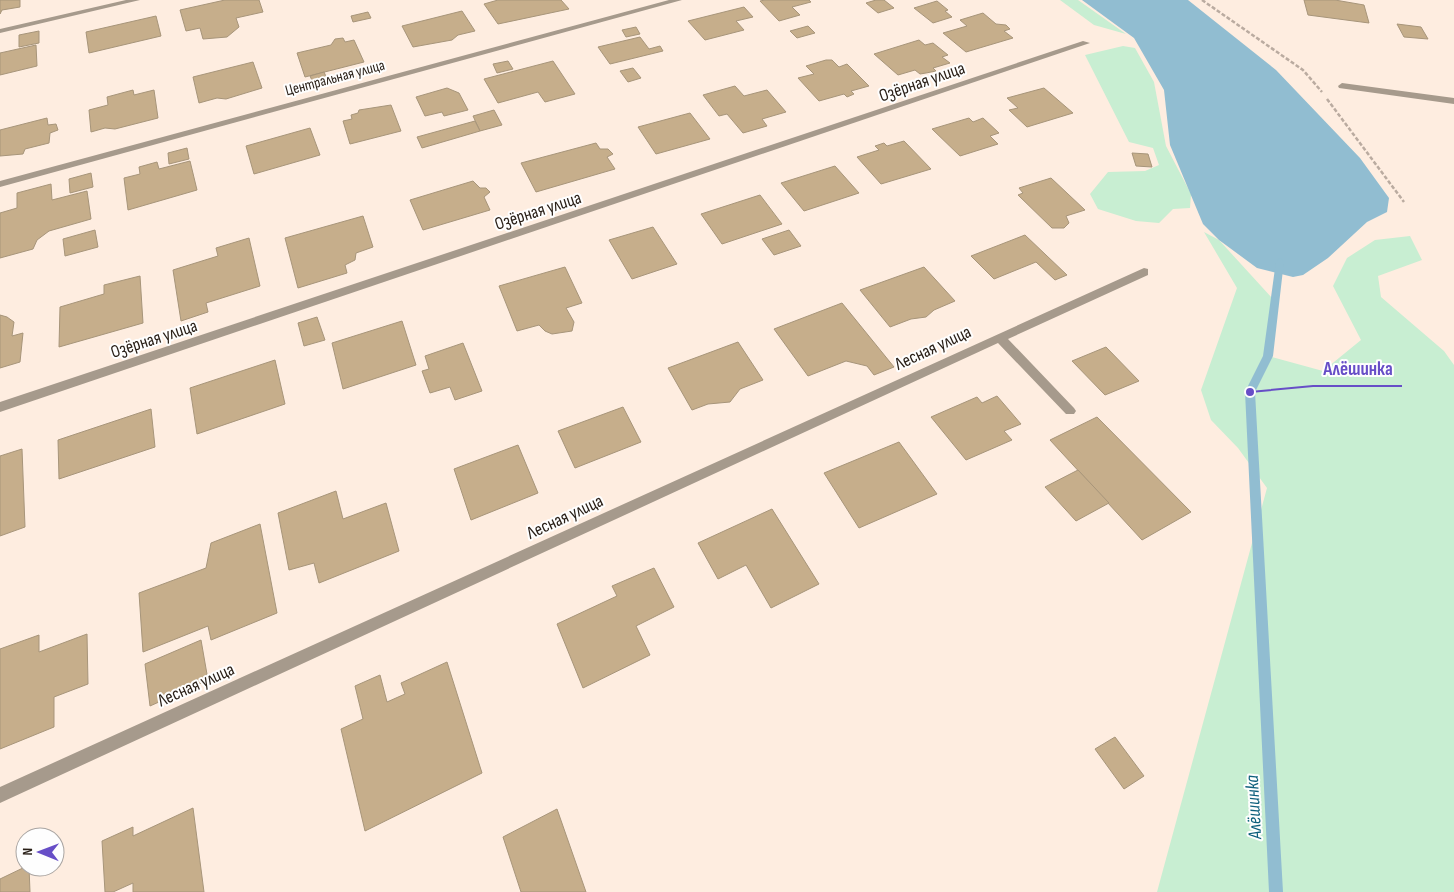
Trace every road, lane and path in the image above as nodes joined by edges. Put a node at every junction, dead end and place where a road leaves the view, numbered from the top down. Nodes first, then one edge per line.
1 (136, 0) edge
2 (678, 0) edge
3 (1202, 0) edge
4 (0, 31) edge
5 (1086, 43) dead end
6 (1342, 86) dead end
7 (1454, 101) edge
8 (0, 184) edge
9 (1404, 202) dead end
10 (1144, 272) dead end
11 (1000, 338) junction
12 (0, 407) edge
13 (1070, 411) dead end
14 (0, 795) edge

1 - 4 street
2 - 8 street, Центральная улица
3 - 9 path
5 - 12 street, Озёрная улица
6 - 7 street
10 - 11 street, Лесная улица
11 - 13 street
11 - 14 street, Лесная улица

